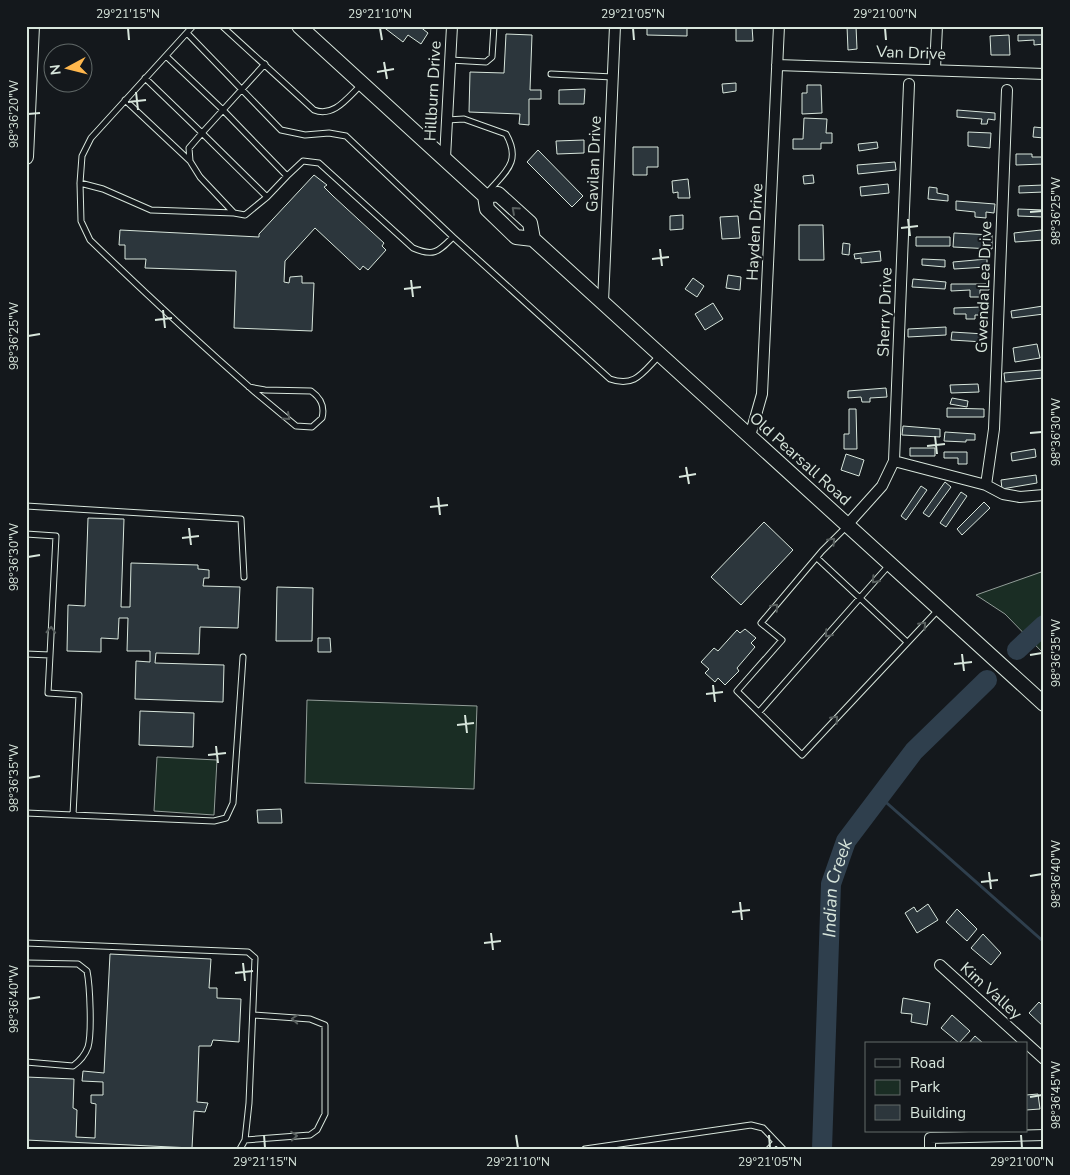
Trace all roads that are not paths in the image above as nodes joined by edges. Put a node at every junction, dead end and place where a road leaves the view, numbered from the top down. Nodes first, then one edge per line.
1 (32, 26) edge
2 (193, 26) edge
3 (222, 26) edge
4 (299, 26) edge
5 (452, 26) edge
6 (494, 26) edge
7 (615, 26) edge
8 (779, 26) edge
9 (938, 26) edge
10 (187, 33) junction
11 (166, 56) junction
12 (450, 60) junction
13 (265, 64) junction
14 (777, 64) junction
15 (936, 69) junction
16 (551, 74) dead end
17 (1044, 74) edge
18 (613, 77) junction
19 (146, 78) junction
20 (362, 84) junction
21 (909, 84) dead end
22 (244, 90) junction
23 (1007, 90) dead end
24 (125, 100) junction
25 (223, 110) junction
26 (447, 120) junction
27 (202, 133) junction
28 (26, 157) edge
29 (445, 158) junction
30 (190, 161) junction
31 (287, 176) junction
32 (80, 183) junction
33 (485, 196) junction
34 (267, 197) junction
35 (234, 213) junction
36 (453, 237) junction
37 (534, 239) junction
38 (603, 302) junction
39 (660, 356) junction
40 (249, 387) junction
41 (750, 436) junction
42 (894, 461) junction
43 (986, 485) junction
44 (1044, 495) edge
45 (26, 506) edge
46 (848, 525) junction
47 (26, 534) edge
48 (817, 558) junction
49 (890, 564) junction
50 (244, 577) dead end
51 (860, 597) junction
52 (939, 608) junction
53 (907, 642) junction
54 (26, 654) edge
55 (50, 655) junction
56 (243, 657) dead end
57 (1044, 704) edge
58 (759, 712) junction
59 (26, 813) edge
60 (73, 815) junction
61 (26, 943) edge
62 (26, 963) edge
63 (940, 965) dead end
64 (253, 1016) junction
65 (1025, 1042) edge
66 (1028, 1045) edge
67 (1044, 1059) edge
68 (26, 1062) edge
69 (1044, 1135) edge
70 (245, 1140) junction
71 (776, 1142) junction
72 (240, 1149) edge
73 (586, 1149) edge
74 (769, 1149) edge
75 (783, 1149) edge
76 (930, 1149) edge

1 - 28 main road
2 - 10 lane
3 - 13 lane
4 - 20 main road, Old Pearsall Road
5 - 12 street, Hillburn Drive
6 - 12 lane
7 - 18 street, Gavilan Drive
8 - 14 street, Hayden Drive
9 - 15 street
10 - 11 lane
10 - 22 lane
11 - 19 lane
11 - 25 lane
12 - 26 street, Hillburn Drive
13 - 20 lane
13 - 22 lane
14 - 15 street, Van Drive
14 - 41 street, Hayden Drive
15 - 17 street, Van Drive
16 - 18 lane
18 - 38 street, Gavilan Drive
19 - 24 lane
19 - 27 lane
20 - 29 main road, Old Pearsall Road
21 - 42 street, Sherry Drive
22 - 25 lane
22 - 36 lane
23 - 43 street, Gwenda Lea Drive
24 - 30 lane
24 - 32 lane
25 - 27 lane
25 - 31 lane
26 - 29 street, Hillburn Drive
26 - 33 lane
27 - 30 lane
27 - 34 lane
29 - 33 main road, Old Pearsall Road
30 - 35 lane
31 - 34 lane
31 - 36 lane
32 - 35 lane
32 - 40 lane
33 - 37 main road, Old Pearsall Road
37 -> 33 main road, Old Pearsall Road
34 - 35 lane
36 - 39 lane
37 - 38 main road, Old Pearsall Road
38 - 39 main road, Old Pearsall Road
39 - 41 main road, Old Pearsall Road
40 -> 40 lane
41 - 46 main road, Old Pearsall Road
42 - 43 street
42 - 46 street, Sherry Drive
43 - 44 street
45 - 50 lane
48 -> 46 lane
46 - 49 main road, Old Pearsall Road
55 -> 47 lane
48 - 51 lane
58 -> 48 lane
49 -> 51 lane
49 - 52 main road, Old Pearsall Road
51 - 53 lane
51 -> 58 lane
53 -> 52 lane
52 - 57 main road, Old Pearsall Road
58 -> 53 lane
54 - 55 lane
55 - 60 lane
56 - 60 lane
59 - 60 lane
61 - 64 lane
62 - 68 lane
63 - 65 street, Kim Valley
64 - 70 lane
70 -> 64 lane
66 - 67 street, Kim Valley
69 - 76 street
70 - 72 lane
71 - 73 lane
71 - 74 lane
71 - 75 lane

